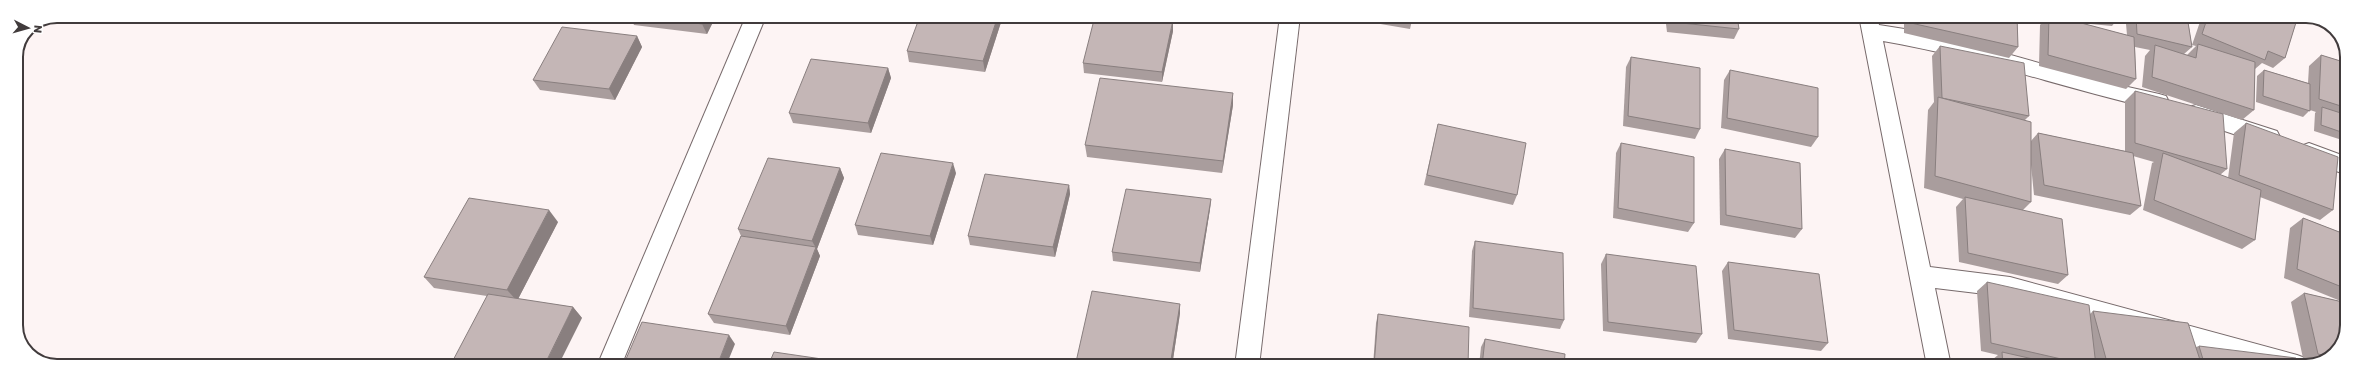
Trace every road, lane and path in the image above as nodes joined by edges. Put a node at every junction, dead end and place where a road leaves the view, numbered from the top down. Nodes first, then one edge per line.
1 (753, 23) edge
2 (1289, 23) edge
3 (1869, 24) edge
4 (2340, 163) edge
5 (1921, 276) junction
6 (612, 359) edge
7 (1248, 359) edge
8 (1938, 359) edge
9 (2272, 359) edge

1 - 6 street
2 - 7 street
3 - 4 street
3 - 5 street
5 - 8 street
5 - 9 street

